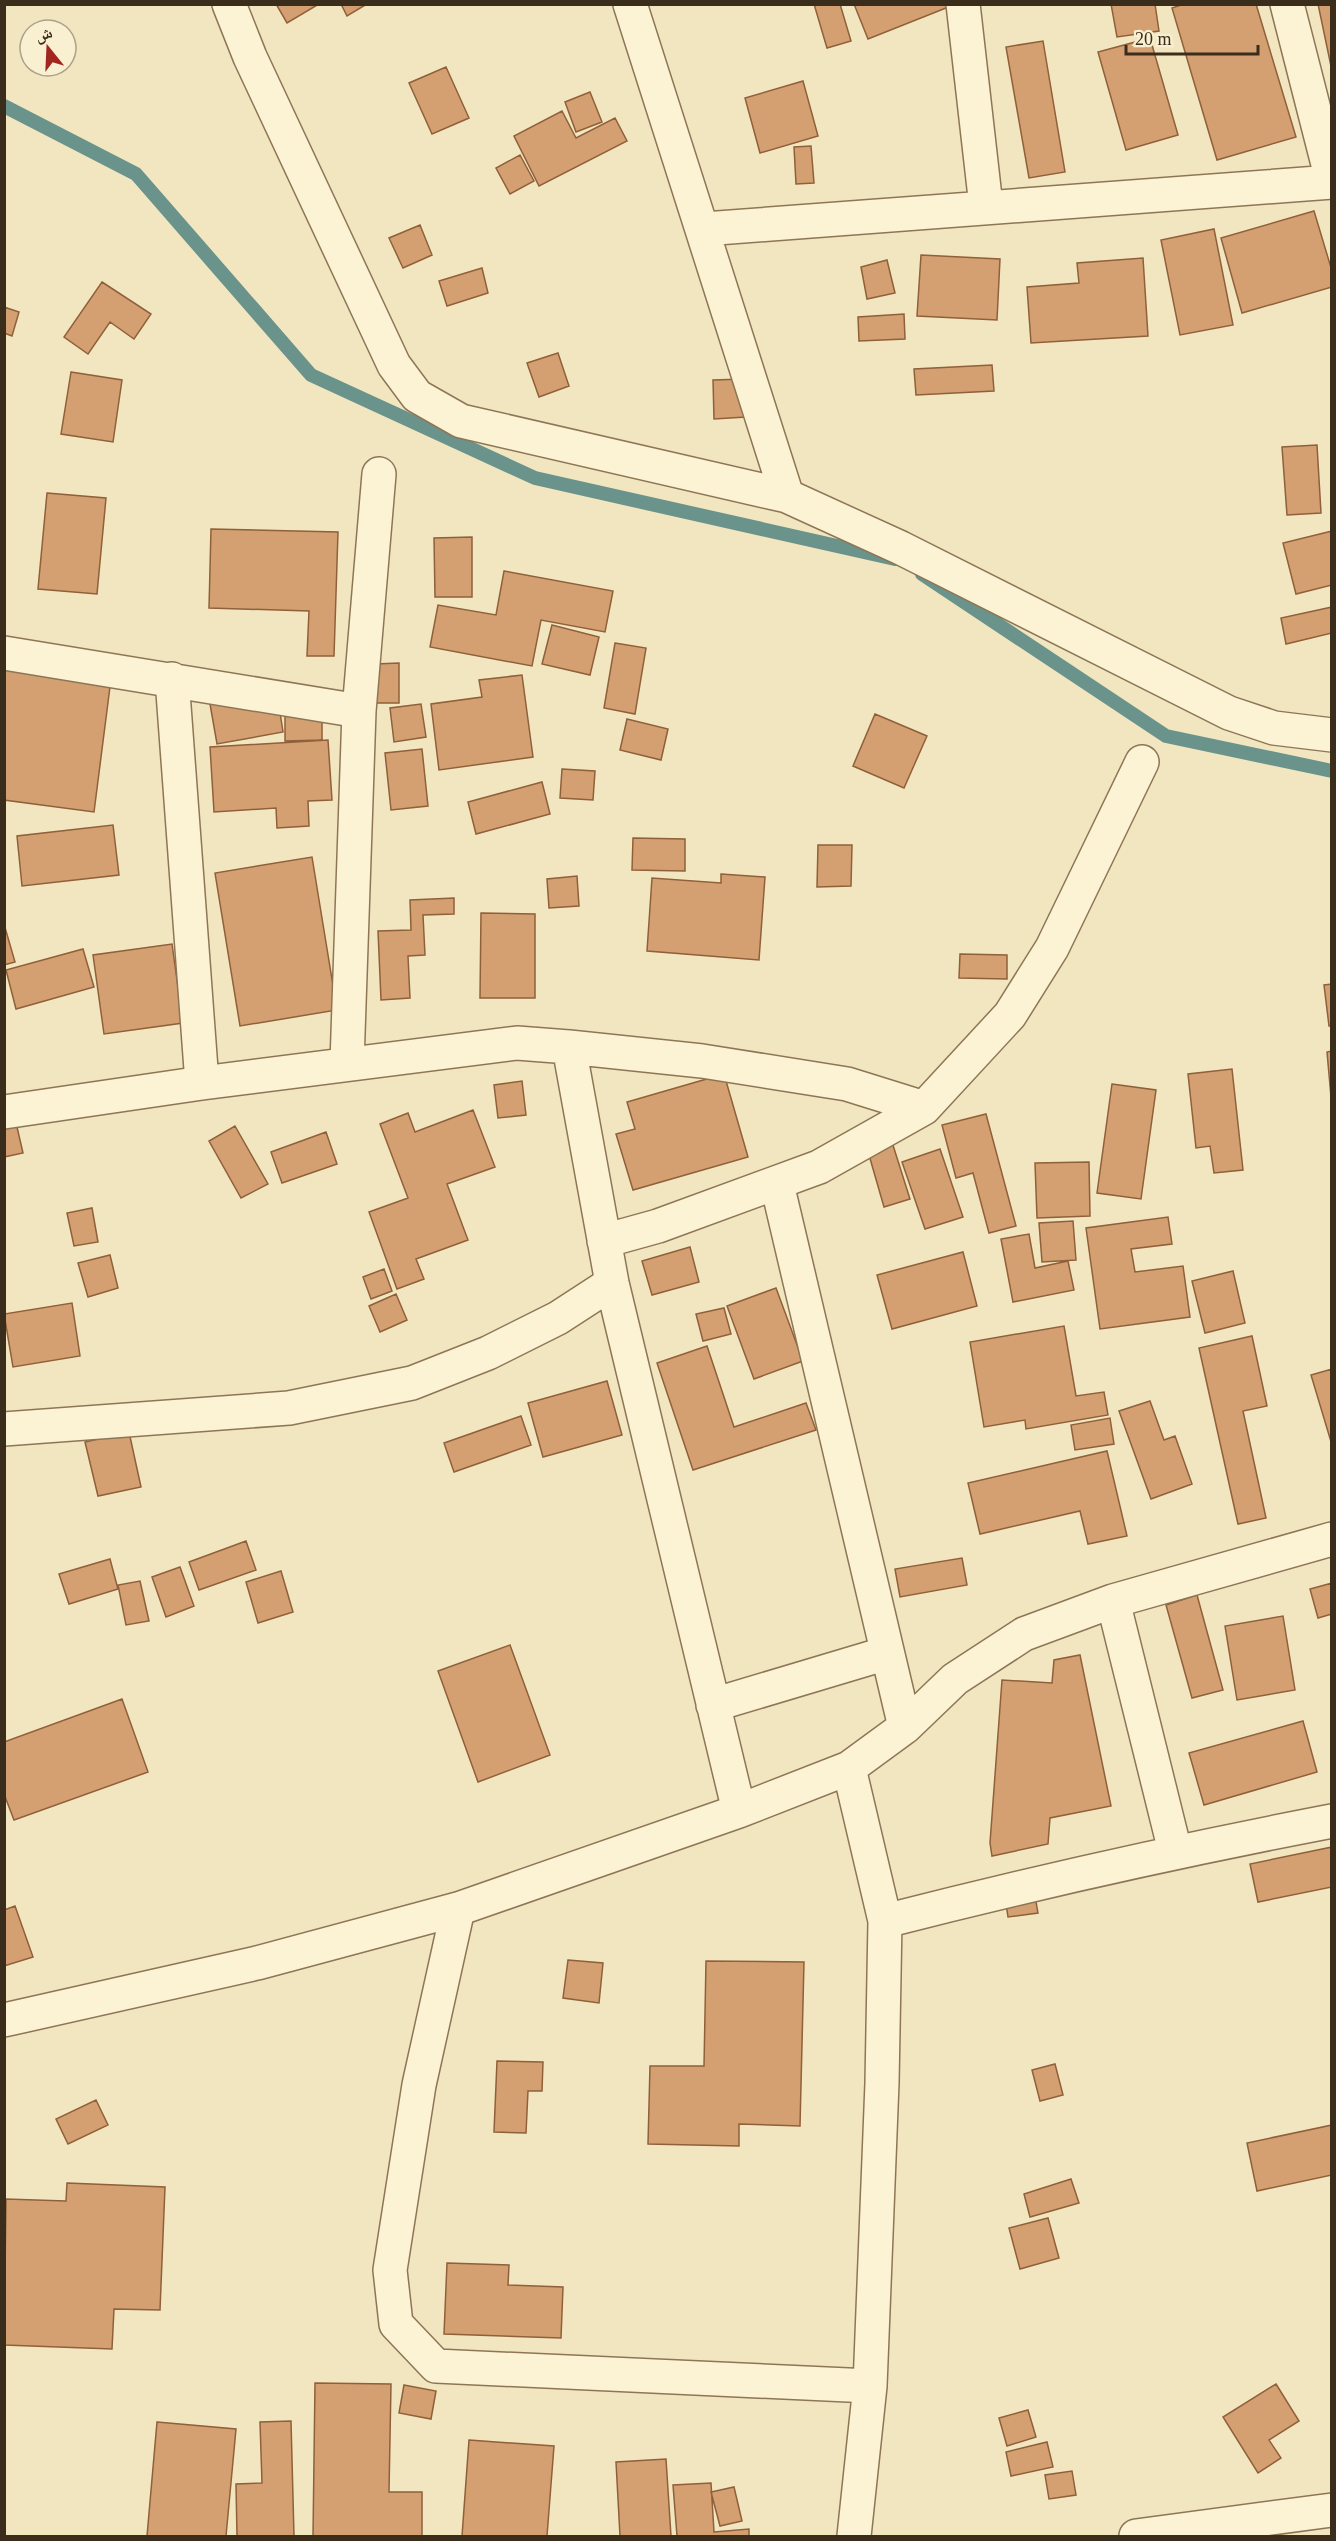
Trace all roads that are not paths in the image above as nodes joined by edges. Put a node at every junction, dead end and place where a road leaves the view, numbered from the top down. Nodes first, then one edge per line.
1 (229, 4) edge
2 (630, 4) edge
3 (963, 4) edge
4 (1287, 4) edge
5 (1332, 181) edge
6 (986, 206) junction
7 (704, 229) junction
8 (380, 474) dead end
9 (787, 496) junction
10 (4, 653) edge
11 (172, 679) junction
12 (359, 711) junction
13 (1332, 735) edge
14 (1142, 762) dead end
15 (569, 1047) junction
16 (347, 1063) junction
17 (202, 1083) junction
18 (924, 1107) junction
19 (4, 1112) edge
20 (777, 1184) junction
21 (604, 1241) junction
22 (612, 1283) junction
23 (4, 1429) edge
24 (1332, 1539) edge
25 (1113, 1601) junction
26 (887, 1653) junction
27 (713, 1706) junction
28 (905, 1727) junction
29 (849, 1768) junction
30 (739, 1811) junction
31 (1332, 1821) edge
32 (1175, 1851) junction
33 (458, 1909) junction
34 (885, 1921) junction
35 (4, 2020) edge
36 (870, 2386) junction
37 (1332, 2510) edge
38 (854, 2536) edge
39 (1136, 2536) edge

1 - 9 street
2 - 7 street
3 - 6 street
4 - 5 street
5 - 6 street
6 - 7 street
7 - 9 street
8 - 12 street
9 - 13 street
10 - 11 street
11 - 12 street
11 - 17 street
12 - 16 street
14 - 18 street
15 - 16 street
15 - 18 street
15 - 21 street
16 - 17 street
17 - 19 street
18 - 20 street
20 - 21 street
20 - 26 street
21 - 22 street
22 - 23 street
22 - 27 street
24 - 25 street
25 - 28 street
25 - 32 street
26 - 27 street
26 - 28 street
27 - 30 street
28 - 29 street
29 - 30 street
29 - 34 street
30 - 33 street
31 - 32 street
32 - 34 street
33 - 35 street
33 - 36 street
34 - 36 street
36 - 38 street
37 - 39 street

